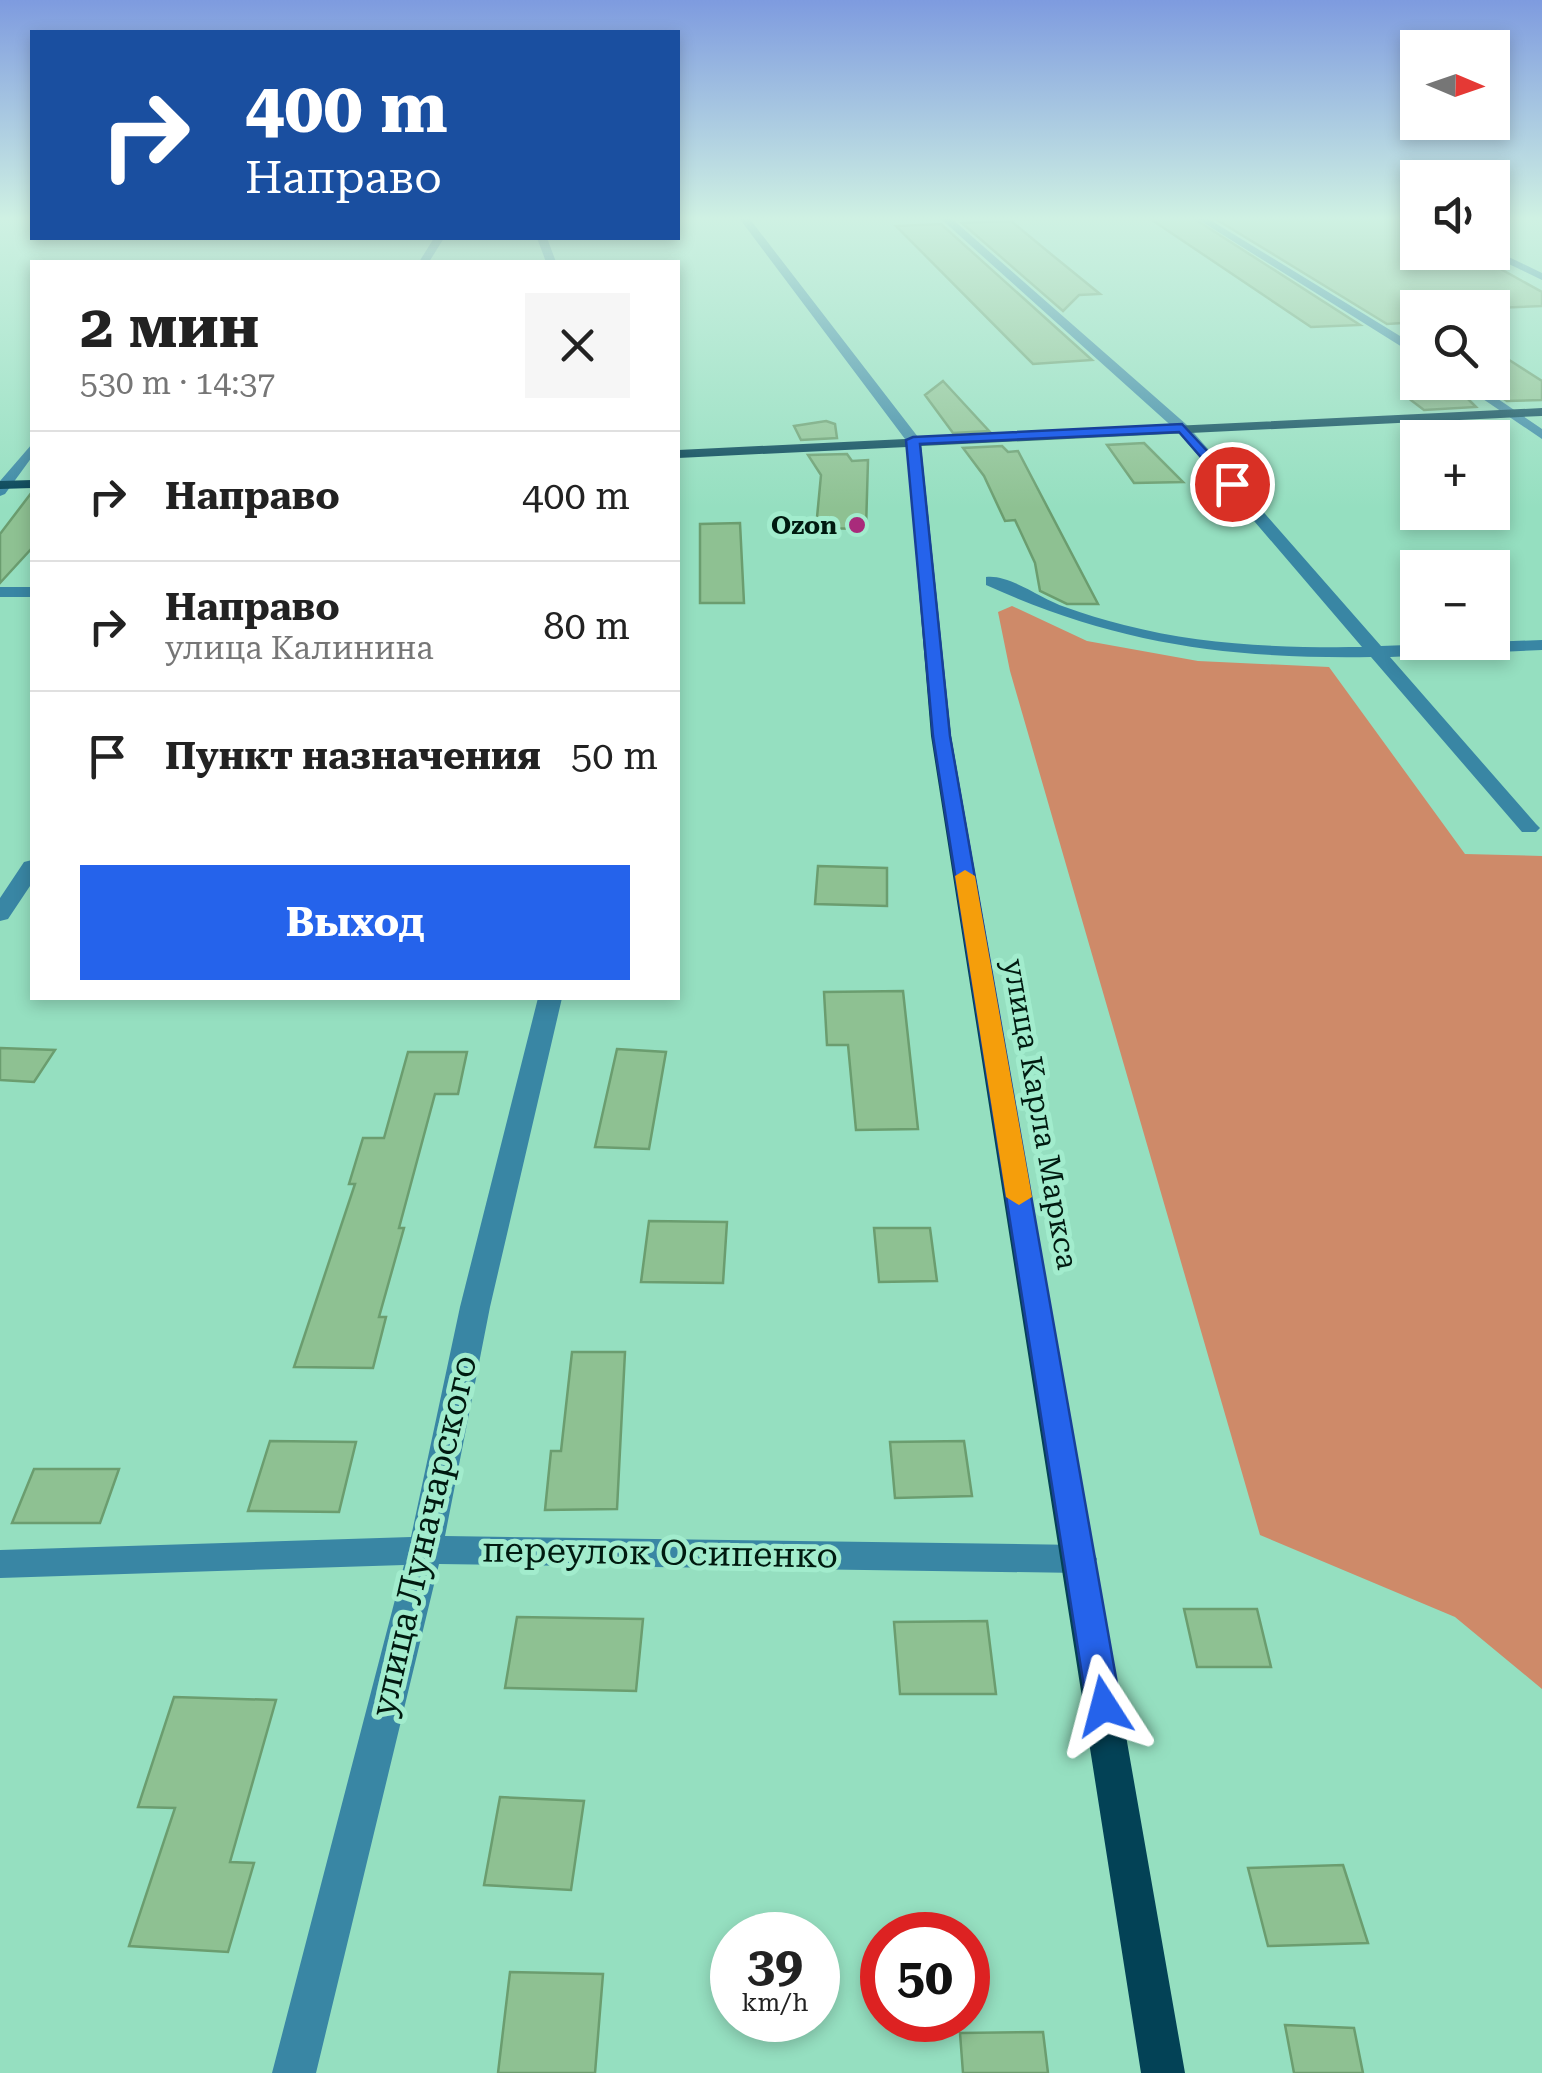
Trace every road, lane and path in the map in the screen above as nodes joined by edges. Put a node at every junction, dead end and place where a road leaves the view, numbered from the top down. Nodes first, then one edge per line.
1 (818, 315) edge
2 (1054, 315) edge
3 (1355, 315) edge
4 (1400, 343) edge
5 (1492, 400) edge
6 (1542, 412) edge
7 (1513, 413) junction
8 (1182, 428) junction
9 (1542, 435) edge
10 (913, 440) junction
11 (30, 451) edge
12 (680, 454) edge
13 (30, 484) edge
14 (2, 487) edge
15 (992, 581) dead end
16 (0, 592) edge
17 (30, 592) edge
18 (1542, 645) edge
19 (1379, 653) junction
20 (1529, 828) dead end
21 (30, 870) edge
22 (0, 914) edge
23 (550, 1000) edge
24 (425, 1550) junction
25 (1080, 1559) junction
26 (0, 1564) edge
27 (294, 2073) edge
28 (1163, 2073) edge

1 - 10 street
2 - 8 street
3 - 4 street
5 - 7 street
6 - 7 main road
7 - 8 main road
7 - 9 street
8 - 10 main road
8 - 19 street
10 - 12 main road
10 - 25 main road, улица Карла Маркса
11 - 14 street
13 - 14 main road
15 - 19 street
16 - 17 street
18 - 19 street
19 - 20 street
21 - 22 street
23 - 24 street, улица Луначарского
24 - 25 street, переулок Осипенко
24 - 26 street, переулок Осипенко
24 - 27 street, улица Луначарского
25 - 28 main road, улица Карла Маркса

